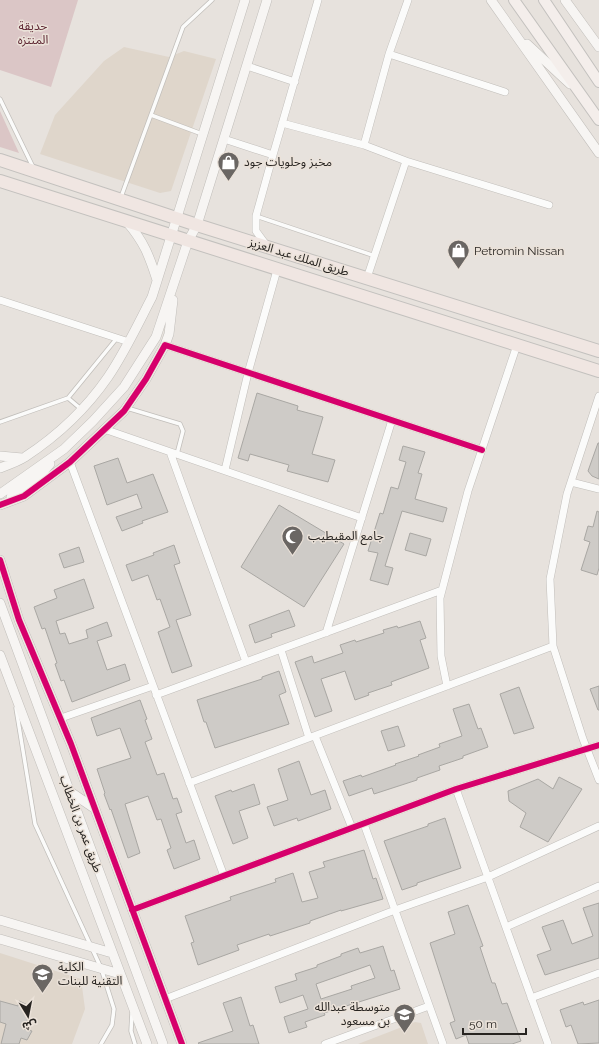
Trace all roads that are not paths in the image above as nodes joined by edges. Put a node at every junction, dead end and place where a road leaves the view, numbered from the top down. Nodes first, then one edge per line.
1 (212, 0) edge
2 (267, 0) edge
3 (318, 0) edge
4 (408, 0) edge
5 (491, 0) edge
6 (514, 0) edge
7 (544, 0) edge
8 (568, 1) edge
9 (243, 2) edge
10 (513, 31) junction
11 (599, 47) edge
12 (389, 54) junction
13 (247, 66) junction
14 (295, 82) junction
15 (599, 82) edge
16 (505, 92) dead end
17 (584, 97) junction
18 (0, 99) edge
19 (151, 115) junction
20 (599, 120) edge
21 (282, 123) junction
22 (203, 134) junction
23 (224, 139) junction
24 (364, 145) junction
25 (599, 153) edge
26 (273, 155) junction
27 (0, 160) edge
28 (406, 161) junction
29 (35, 171) junction
30 (0, 181) edge
31 (120, 199) junction
32 (549, 205) dead end
33 (256, 216) junction
34 (176, 218) junction
35 (127, 222) junction
36 (196, 225) junction
37 (170, 236) junction
38 (188, 241) junction
39 (268, 247) junction
40 (375, 256) junction
41 (277, 270) junction
42 (368, 278) junction
43 (157, 280) junction
44 (176, 282) junction
45 (0, 300) edge
46 (117, 338) junction
47 (129, 342) junction
48 (517, 345) junction
49 (165, 346) junction
50 (599, 351) edge
51 (599, 371) edge
52 (150, 373) junction
53 (248, 373) junction
54 (124, 388) junction
55 (599, 396) edge
56 (68, 398) junction
57 (126, 407) junction
58 (82, 409) junction
59 (392, 420) junction
60 (0, 422) edge
61 (104, 429) junction
62 (64, 449) junction
63 (482, 450) junction
64 (174, 453) junction
65 (0, 456) edge
66 (24, 458) junction
67 (70, 462) junction
68 (0, 468) edge
69 (225, 470) junction
70 (571, 482) junction
71 (11, 487) junction
72 (599, 489) edge
73 (0, 494) edge
74 (0, 497) edge
75 (0, 505) edge
76 (362, 518) junction
77 (0, 560) edge
78 (442, 590) junction
79 (0, 603) edge
80 (326, 633) junction
81 (553, 646) junction
82 (281, 650) junction
83 (0, 655) edge
84 (246, 662) junction
85 (153, 686) junction
86 (447, 686) junction
87 (14, 693) junction
88 (156, 695) junction
89 (61, 718) junction
90 (312, 737) junction
91 (599, 745) edge
92 (587, 750) junction
93 (599, 780) edge
94 (189, 783) junction
95 (456, 789) junction
96 (69, 791) junction
97 (94, 808) junction
98 (364, 824) junction
99 (599, 826) edge
100 (352, 828) junction
101 (224, 876) junction
102 (488, 876) junction
103 (599, 886) edge
104 (132, 910) junction
105 (395, 910) junction
106 (0, 920) edge
107 (506, 928) junction
108 (0, 939) edge
109 (92, 947) junction
110 (112, 953) junction
111 (101, 968) junction
112 (599, 973) edge
113 (120, 974) junction
114 (531, 998) junction
115 (165, 999) junction
116 (132, 1006) junction
117 (429, 1006) junction
118 (101, 1044) edge
119 (135, 1044) edge
120 (147, 1044) edge
121 (163, 1044) edge
122 (182, 1044) edge
123 (325, 1044) edge
124 (443, 1044) edge
125 (548, 1044) edge

1 - 19 lane
2 - 13 main road
3 - 14 street
4 - 12 street
5 - 10 main road
6 - 17 main road
7 - 15 main road
8 - 11 main road
9 - 22 main road
10 - 17 main road
10 - 25 main road
12 - 16 street
12 - 24 street
13 - 14 street
13 - 23 main road
14 - 21 street
17 - 20 main road
18 - 29 lane
19 - 22 lane
19 - 31 lane
21 - 24 street
21 - 26 street
22 - 34 main road
23 - 26 street
23 - 36 main road
24 - 28 street
26 - 33 street
27 - 29 highway, طريق الملك عبد العزيز
28 - 32 street
28 - 40 street
29 - 31 highway, طريق الملك عبد العزيز
30 - 35 highway, طريق الملك عبد العزيز
31 - 34 highway, طريق الملك عبد العزيز
33 - 39 street
33 - 40 lane
34 - 36 highway, طريق الملك عبد العزيز
34 - 37 main road
35 - 37 highway, طريق الملك عبد العزيز
35 - 43 main road
36 - 38 main road
36 - 39 highway, طريق الملك عبد العزيز
37 - 38 highway, طريق الملك عبد العزيز
37 - 43 main road
38 - 41 highway, طريق الملك عبد العزيز
38 - 44 main road
39 - 42 highway, طريق الملك عبد العزيز
40 - 42 street
41 - 48 highway, طريق الملك عبد العزيز
41 - 53 street
42 - 50 highway, طريق الملك عبد العزيز
43 - 47 main road
44 - 49 main road
44 - 54 main road
45 - 46 street
46 - 47 street
46 - 56 lane
47 - 58 main road
48 - 51 highway, طريق الملك عبد العزيز
48 - 63 street
49 - 52 main road
49 - 53 street
52 - 54 main road
52 - 57 main road
53 - 59 street
53 - 69 street
54 - 62 main road
55 - 70 street
56 - 58 lane
56 - 60 lane
57 - 61 main road
57 - 64 lane
58 - 66 main road
59 - 63 street
59 - 76 street
61 - 64 street
61 - 67 main road
62 - 71 main road
62 - 75 main road
63 - 78 street
64 - 69 street
64 - 84 street
65 - 66 main road
66 - 68 main road
67 - 75 main road
67 - 85 street
69 - 76 street
70 - 72 street
70 - 81 street
71 - 73 main road
71 - 74 main road
76 - 80 street
77 - 89 main road
78 - 80 street
78 - 86 street
79 - 96 main road, طريق عمر بن الخطاب
80 - 82 street
81 - 86 street
81 - 92 street
82 - 84 street
82 - 90 street
83 - 87 main road, طريق عمر بن الخطاب
84 - 88 street
85 - 88 street
85 - 89 street
86 - 90 street
87 - 109 lane
87 - 110 main road, طريق عمر بن الخطاب
88 - 94 street
89 - 97 main road
90 - 94 street
90 - 100 street
91 - 92 street
92 - 93 street
92 - 95 street
94 - 101 street
95 - 98 street
95 - 102 street
96 - 97 main road
96 - 121 main road, طريق عمر بن الخطاب
97 - 104 main road
98 - 100 street
98 - 105 street
99 - 102 street
100 - 101 street
101 - 104 street
102 - 105 street
102 - 107 street
103 - 107 street
104 - 115 main road
105 - 115 street
105 - 117 street
106 - 109 main road
107 - 114 street
108 - 111 main road
109 - 110 main road
109 - 111 lane
110 - 113 main road, طريق عمر بن الخطاب
111 - 113 main road
111 - 118 lane
112 - 114 street
113 - 116 main road, طريق عمر بن الخطاب
114 - 125 street
115 - 122 main road
116 - 119 lane
116 - 120 main road, طريق عمر بن الخطاب
117 - 123 street
117 - 124 street

